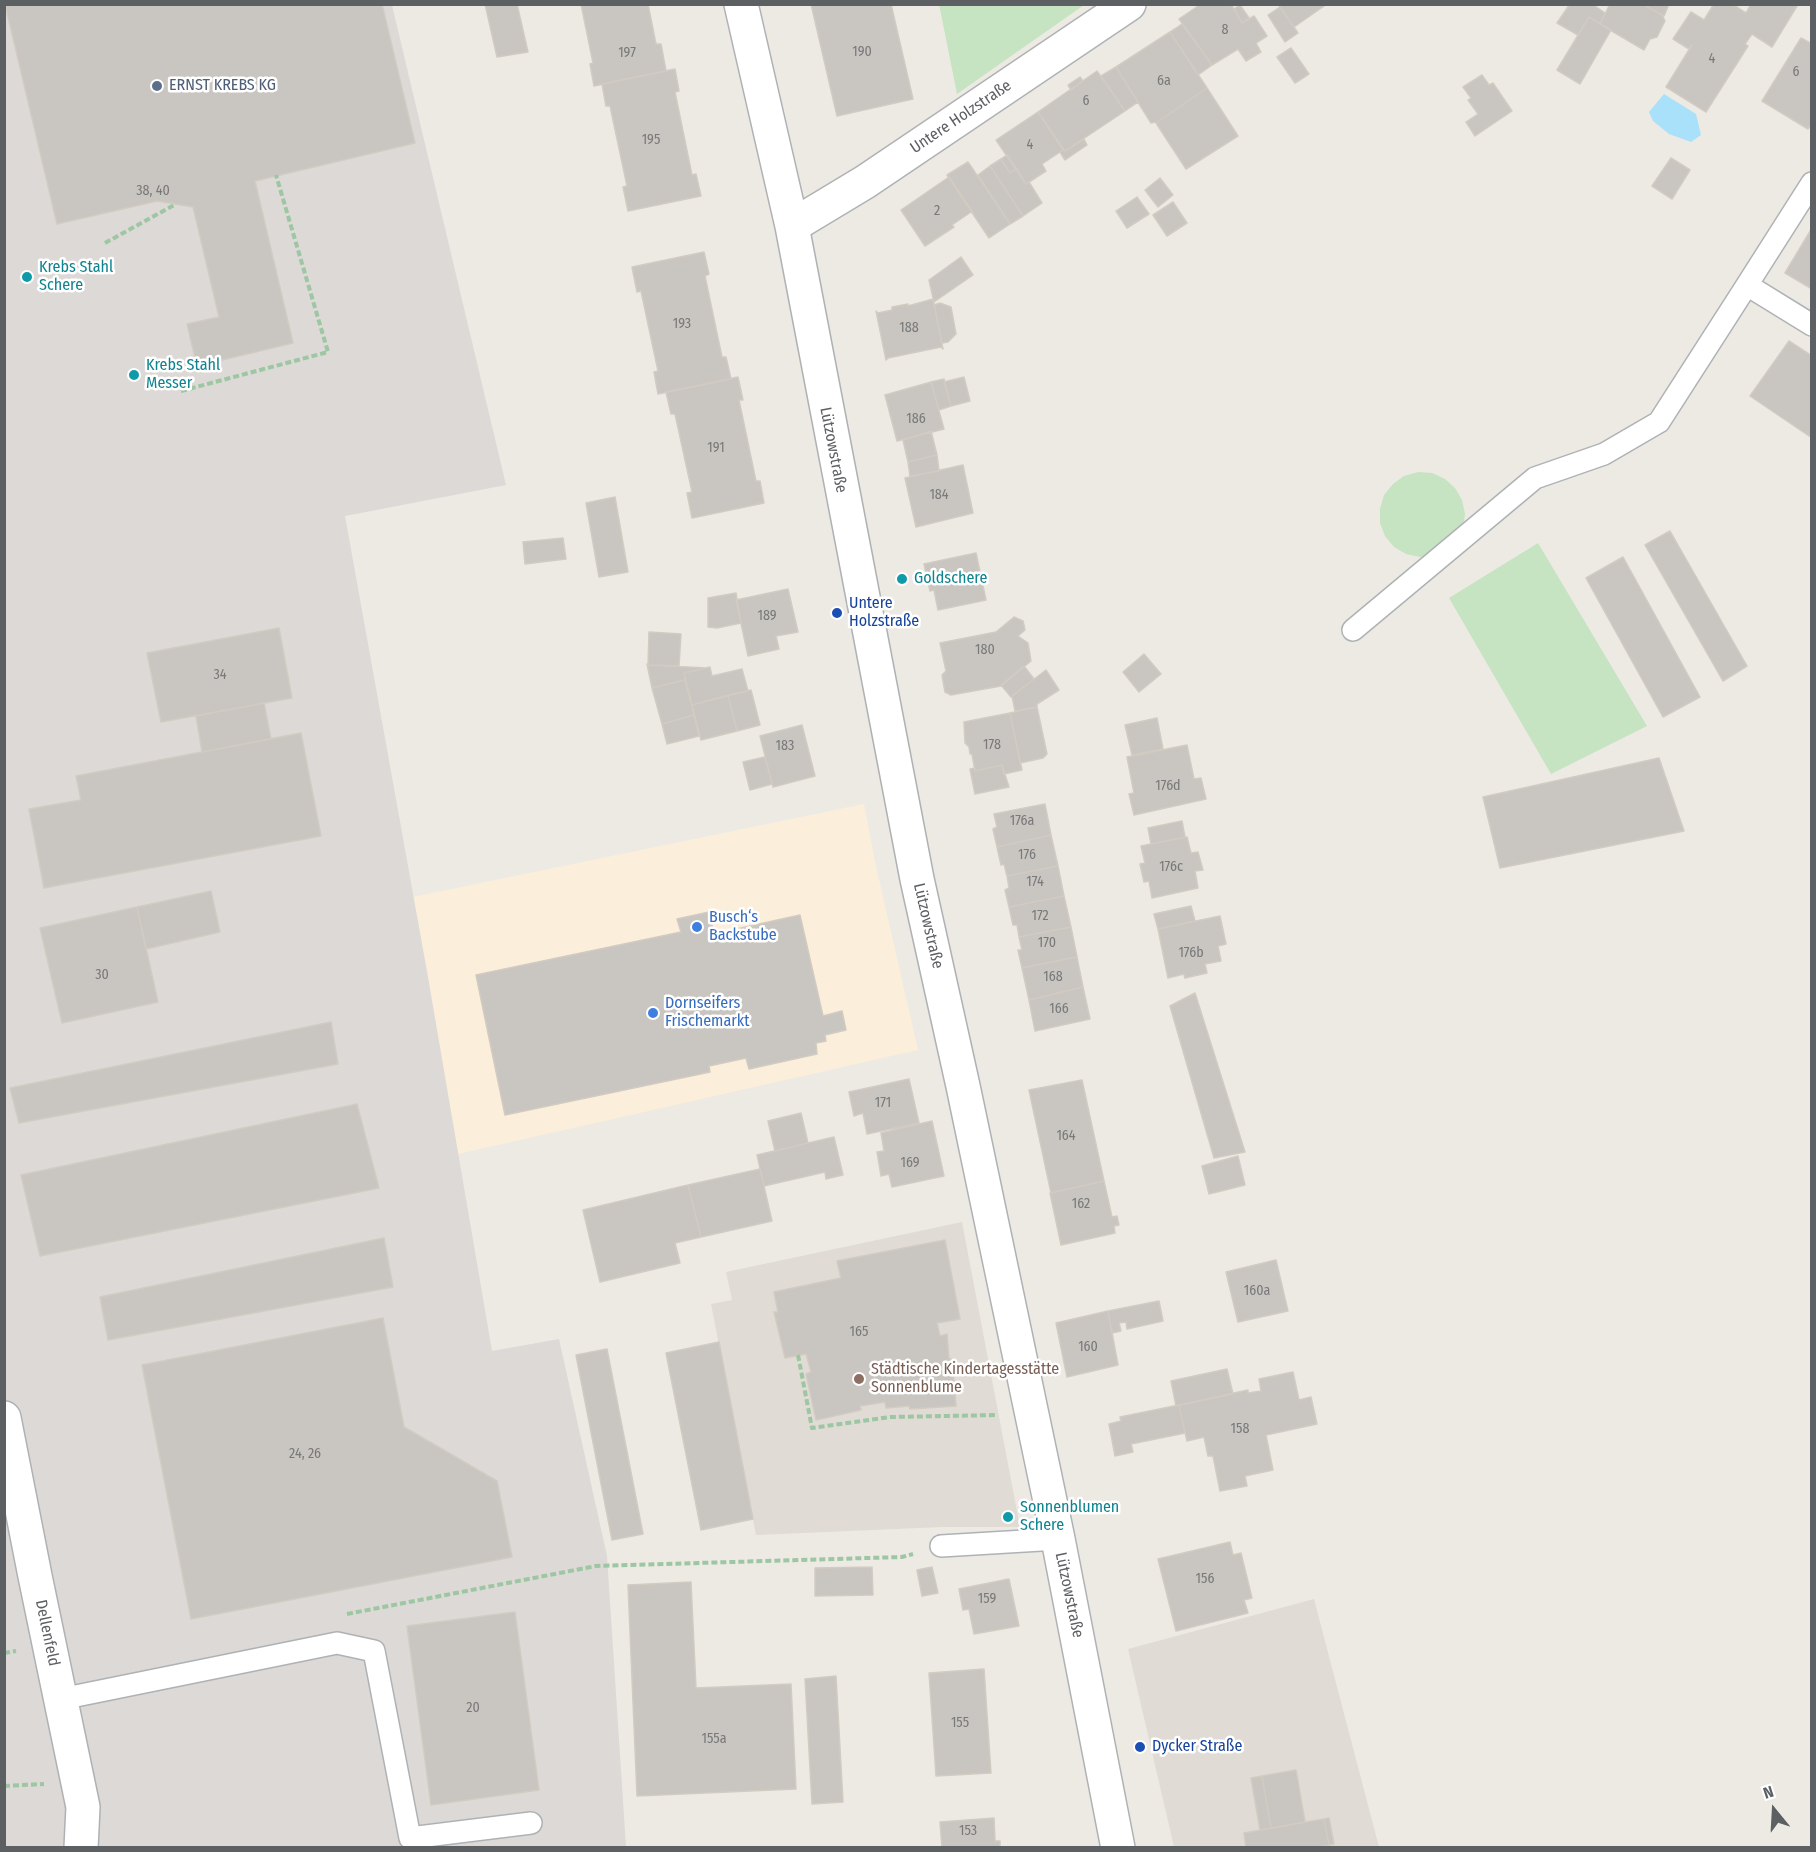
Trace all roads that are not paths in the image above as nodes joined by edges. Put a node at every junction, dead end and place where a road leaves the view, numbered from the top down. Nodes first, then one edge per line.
1 (741, 4) edge
2 (1129, 4) edge
3 (1812, 183) edge
4 (792, 226) junction
5 (1747, 285) junction
6 (1812, 325) edge
7 (1353, 630) dead end
8 (4, 1418) edge
9 (1058, 1539) junction
10 (941, 1546) road end
11 (61, 1699) junction
12 (531, 1823) dead end
13 (81, 1848) edge
14 (1118, 1848) edge

1 - 4 street, Lützowstraße
2 - 4 street, Untere Holzstraße
3 - 5 lane
4 - 9 street, Lützowstraße
5 - 6 lane
5 - 7 lane
8 - 11 street, Dellenfeld
9 - 10 lane
9 - 14 street, Lützowstraße
11 - 12 lane
11 - 13 street, Dellenfeld

